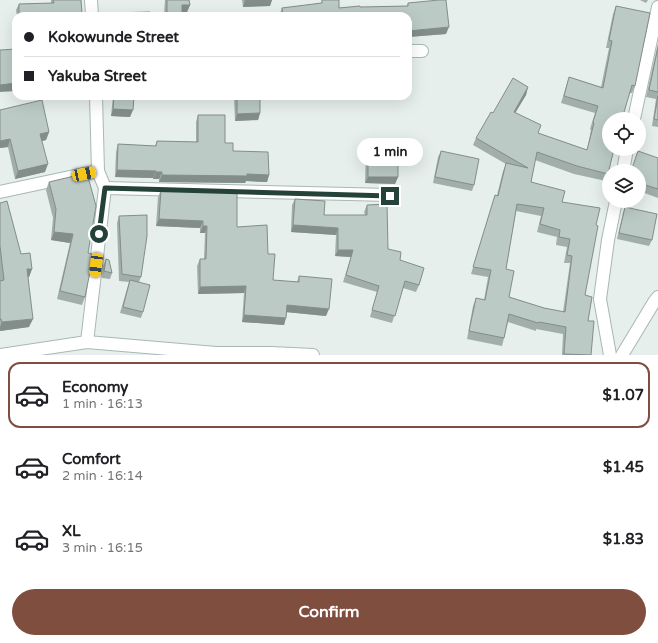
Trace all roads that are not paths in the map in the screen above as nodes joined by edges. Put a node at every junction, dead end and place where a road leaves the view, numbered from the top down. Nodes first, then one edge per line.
1 (91, 0) edge
2 (658, 7) edge
3 (92, 12) edge
4 (412, 51) edge
5 (422, 51) dead end
6 (96, 100) edge
7 (636, 112) edge
8 (98, 172) junction
9 (105, 188) junction
10 (0, 192) edge
11 (390, 196) dead end
12 (615, 208) edge
13 (658, 297) edge
14 (87, 342) junction
15 (0, 355) edge
16 (313, 355) edge
17 (610, 355) edge
18 (622, 355) edge

1 - 3 street
2 - 7 street
4 - 5 street
6 - 8 street
8 - 9 street
8 - 10 street
9 - 11 street
9 - 14 street
12 - 17 street
13 - 18 street
14 - 15 street
14 - 16 street

